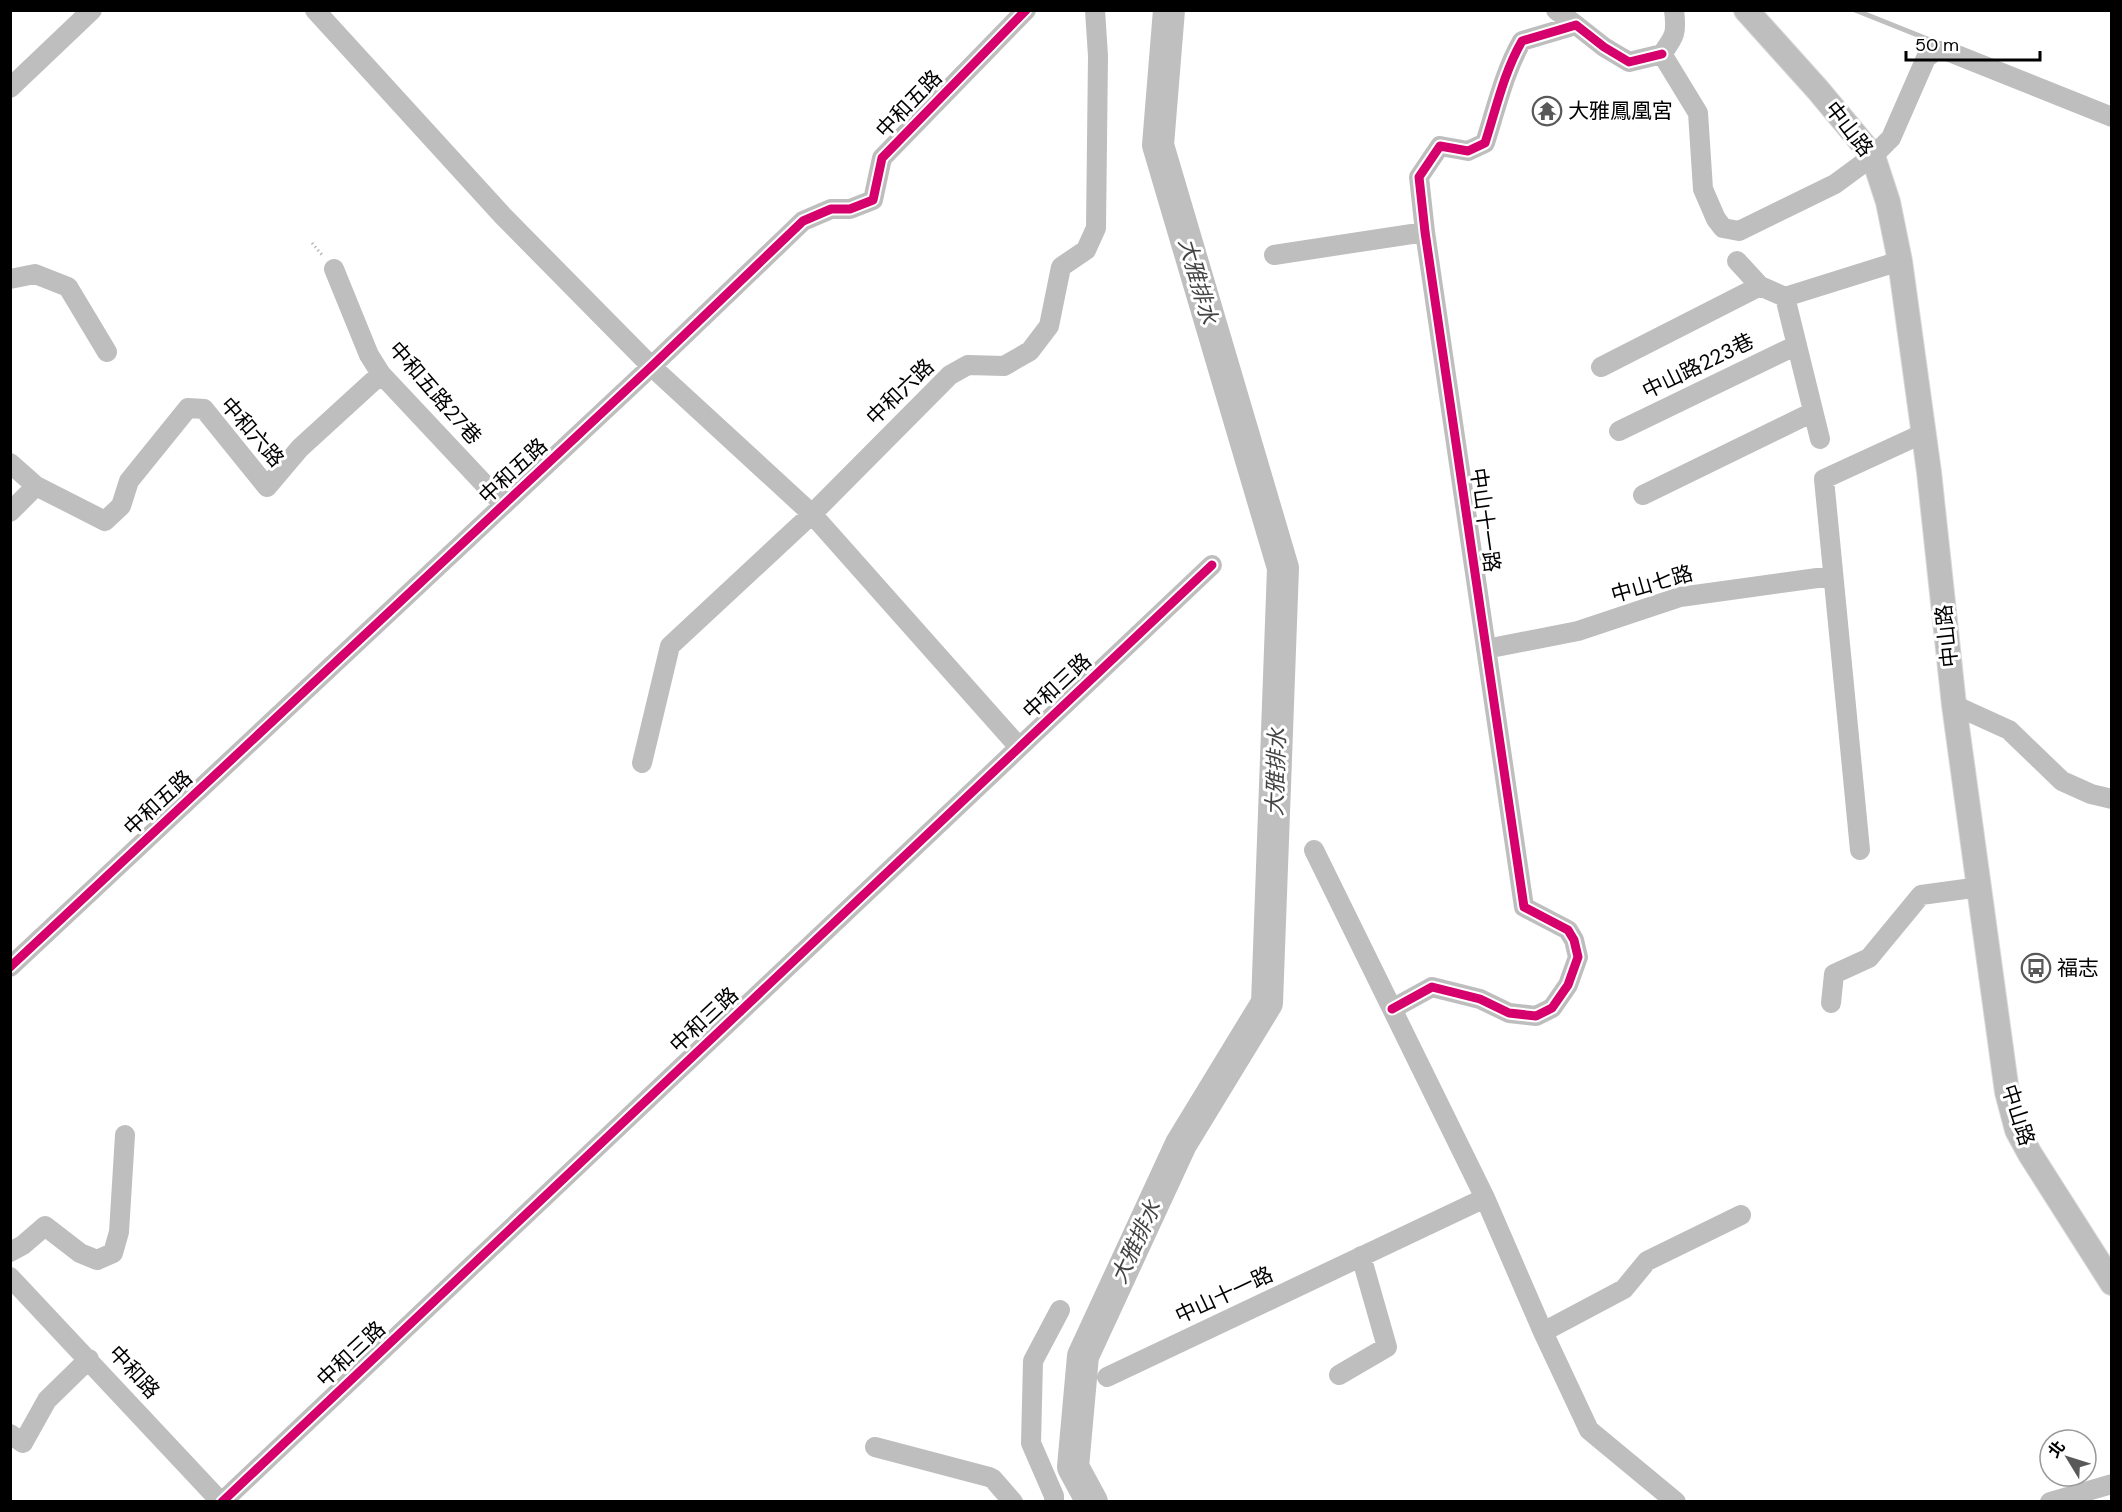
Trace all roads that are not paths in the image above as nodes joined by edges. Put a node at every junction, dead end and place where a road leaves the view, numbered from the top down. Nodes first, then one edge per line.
1 (92, 10) edge
2 (315, 10) edge
3 (1026, 10) edge
4 (1095, 10) edge
5 (1556, 10) edge
6 (1674, 10) edge
7 (1746, 10) edge
8 (1576, 25) junction
9 (1662, 54) junction
10 (10, 87) edge
11 (2112, 117) edge
12 (1873, 156) junction
13 (1425, 232) junction
14 (1274, 255) dead end
15 (1737, 261) dead end
16 (1900, 261) junction
17 (334, 269) dead end
18 (10, 279) edge
19 (1760, 286) junction
20 (1785, 297) junction
21 (1797, 345) junction
22 (107, 352) dead end
23 (653, 365) junction
24 (1601, 367) dead end
25 (381, 374) junction
26 (1813, 412) junction
27 (1619, 431) dead end
28 (1924, 433) junction
29 (1820, 440) dead end
30 (10, 463) edge
31 (36, 486) junction
32 (1643, 495) dead end
33 (503, 504) junction
34 (10, 512) edge
35 (812, 514) junction
36 (1212, 565) dead end
37 (1832, 576) junction
38 (1486, 648) junction
39 (1954, 705) junction
40 (1019, 747) junction
41 (642, 763) dead end
42 (2112, 799) edge
43 (1314, 850) dead end
44 (1860, 850) dead end
45 (1980, 887) junction
46 (10, 967) edge
47 (1831, 1003) dead end
48 (1392, 1009) junction
49 (125, 1135) dead end
50 (1485, 1198) junction
51 (1741, 1215) dead end
52 (10, 1252) edge
53 (1361, 1256) junction
54 (10, 1277) edge
55 (2112, 1283) edge
56 (1060, 1310) dead end
57 (1543, 1332) junction
58 (89, 1359) junction
59 (1339, 1376) dead end
60 (1107, 1377) dead end
61 (10, 1434) edge
62 (875, 1447) dead end
63 (2112, 1484) edge
64 (221, 1502) edge
65 (1013, 1502) edge
66 (1054, 1502) edge
67 (1676, 1502) edge
68 (2050, 1502) edge

1 - 10 street
2 - 23 street
3 - 23 street, 中和五路
4 - 35 street, 中和六路
5 - 8 street
6 - 9 street
7 - 12 main road, 中山路
8 - 9 street
8 - 13 street, 中山十一路
9 - 12 street
11 - 12 street
12 - 16 main road, 中山路
13 - 14 street
13 - 38 street, 中山十一路
15 - 19 street
16 - 20 street
16 - 28 main road, 中山路
17 - 25 street, 中和五路27巷
18 - 22 street
19 - 20 street
19 - 24 street, 中山路223巷
20 - 21 street
21 - 26 street
21 - 27 street, 中山路223巷
23 - 33 street, 中和五路
23 - 35 street
25 - 31 street, 中和六路
25 - 33 street, 中和五路27巷
26 - 29 street
26 - 32 street
28 - 37 street
28 - 39 main road, 中山路
30 - 31 street, 中和六路
31 - 34 street
33 - 46 street, 中和五路
35 - 40 street
35 - 41 street, 中和六路
36 - 40 street, 中和三路
37 - 38 street, 中山七路
37 - 44 street
38 - 48 street, 中山十一路
39 - 42 street
39 - 45 main road, 中山路
40 - 64 street, 中和三路
43 - 48 street
45 - 47 street
45 - 55 main road, 中山路
48 - 50 street
49 - 52 street
50 - 53 street, 中山十一路
50 - 57 street
51 - 57 street
53 - 59 street
53 - 60 street, 中山十一路
54 - 58 street, 中和路
56 - 66 street
57 - 67 street
58 - 61 street
58 - 64 street, 中和路
62 - 65 street
63 - 68 street

